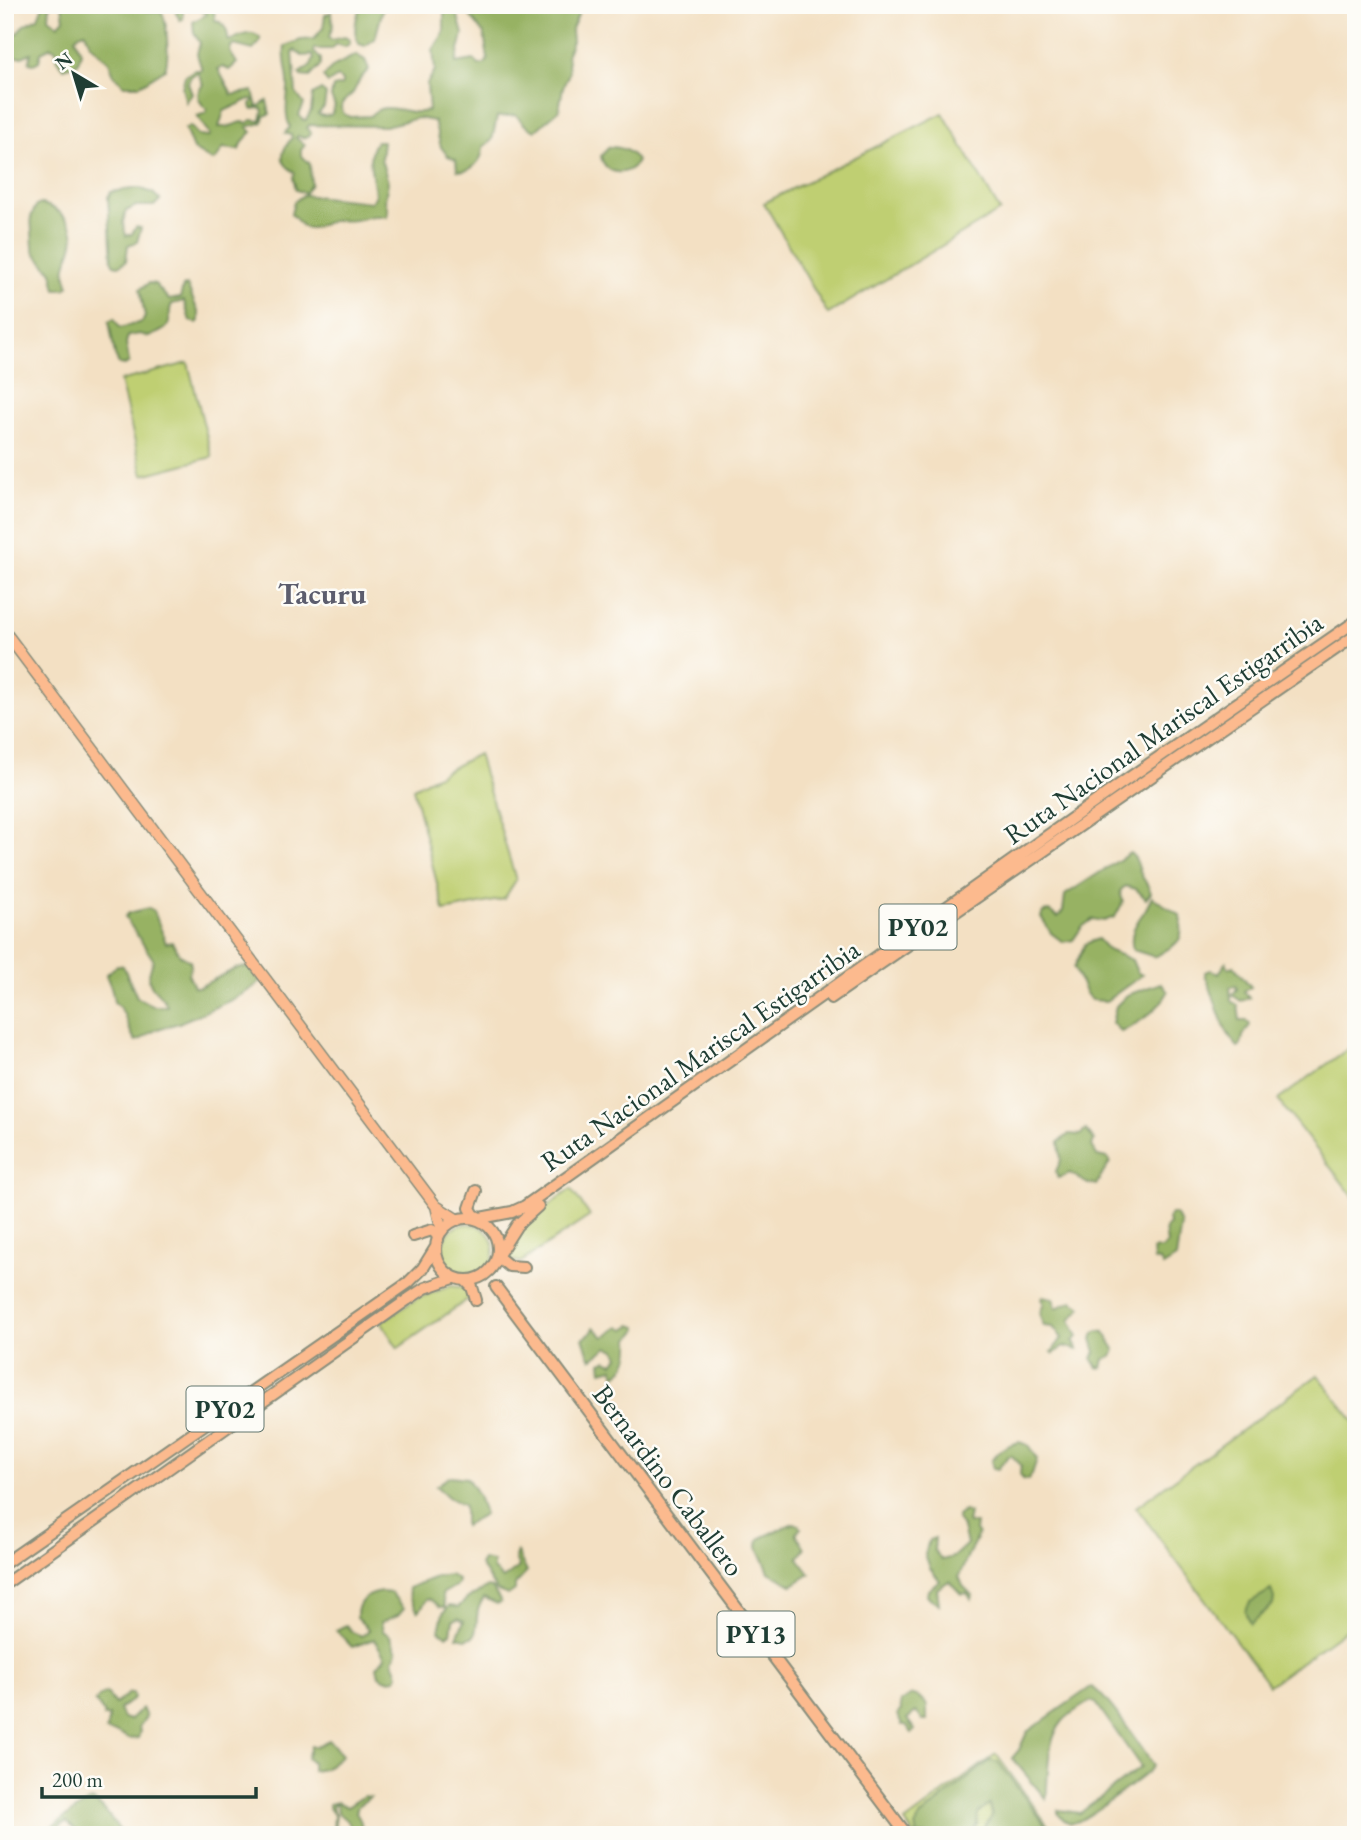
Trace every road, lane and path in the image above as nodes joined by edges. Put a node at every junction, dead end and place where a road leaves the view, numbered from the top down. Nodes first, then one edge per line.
1 (1356, 621) edge
2 (5, 632) edge
3 (1356, 635) edge
4 (476, 1191) dead end
5 (436, 1206) junction
6 (478, 1219) junction
7 (458, 1220) junction
8 (413, 1236) dead end
9 (439, 1239) junction
10 (497, 1257) junction
11 (524, 1267) dead end
12 (454, 1278) junction
13 (468, 1281) junction
14 (496, 1287) junction
15 (476, 1300) dead end
16 (5, 1563) edge
17 (5, 1584) edge
18 (907, 1835) edge

1 - 6 highway, Ruta Nacional Mariscal Estigarribia / PY02
2 - 5 main road
3 - 10 highway, Ruta Nacional Mariscal Estigarribia / PY02
4 - 6 highway
5 - 7 main road
5 - 9 main road
6 - 7 highway, PY02
6 - 10 highway
7 - 9 highway, PY02
8 - 9 highway
9 - 12 highway
9 - 16 highway, PY02
10 - 11 highway
10 - 13 highway, PY02
10 - 14 highway
12 - 13 highway
12 - 17 highway, PY02
13 - 14 highway
13 - 15 highway
14 - 18 highway, Bernardino Caballero / PY13

